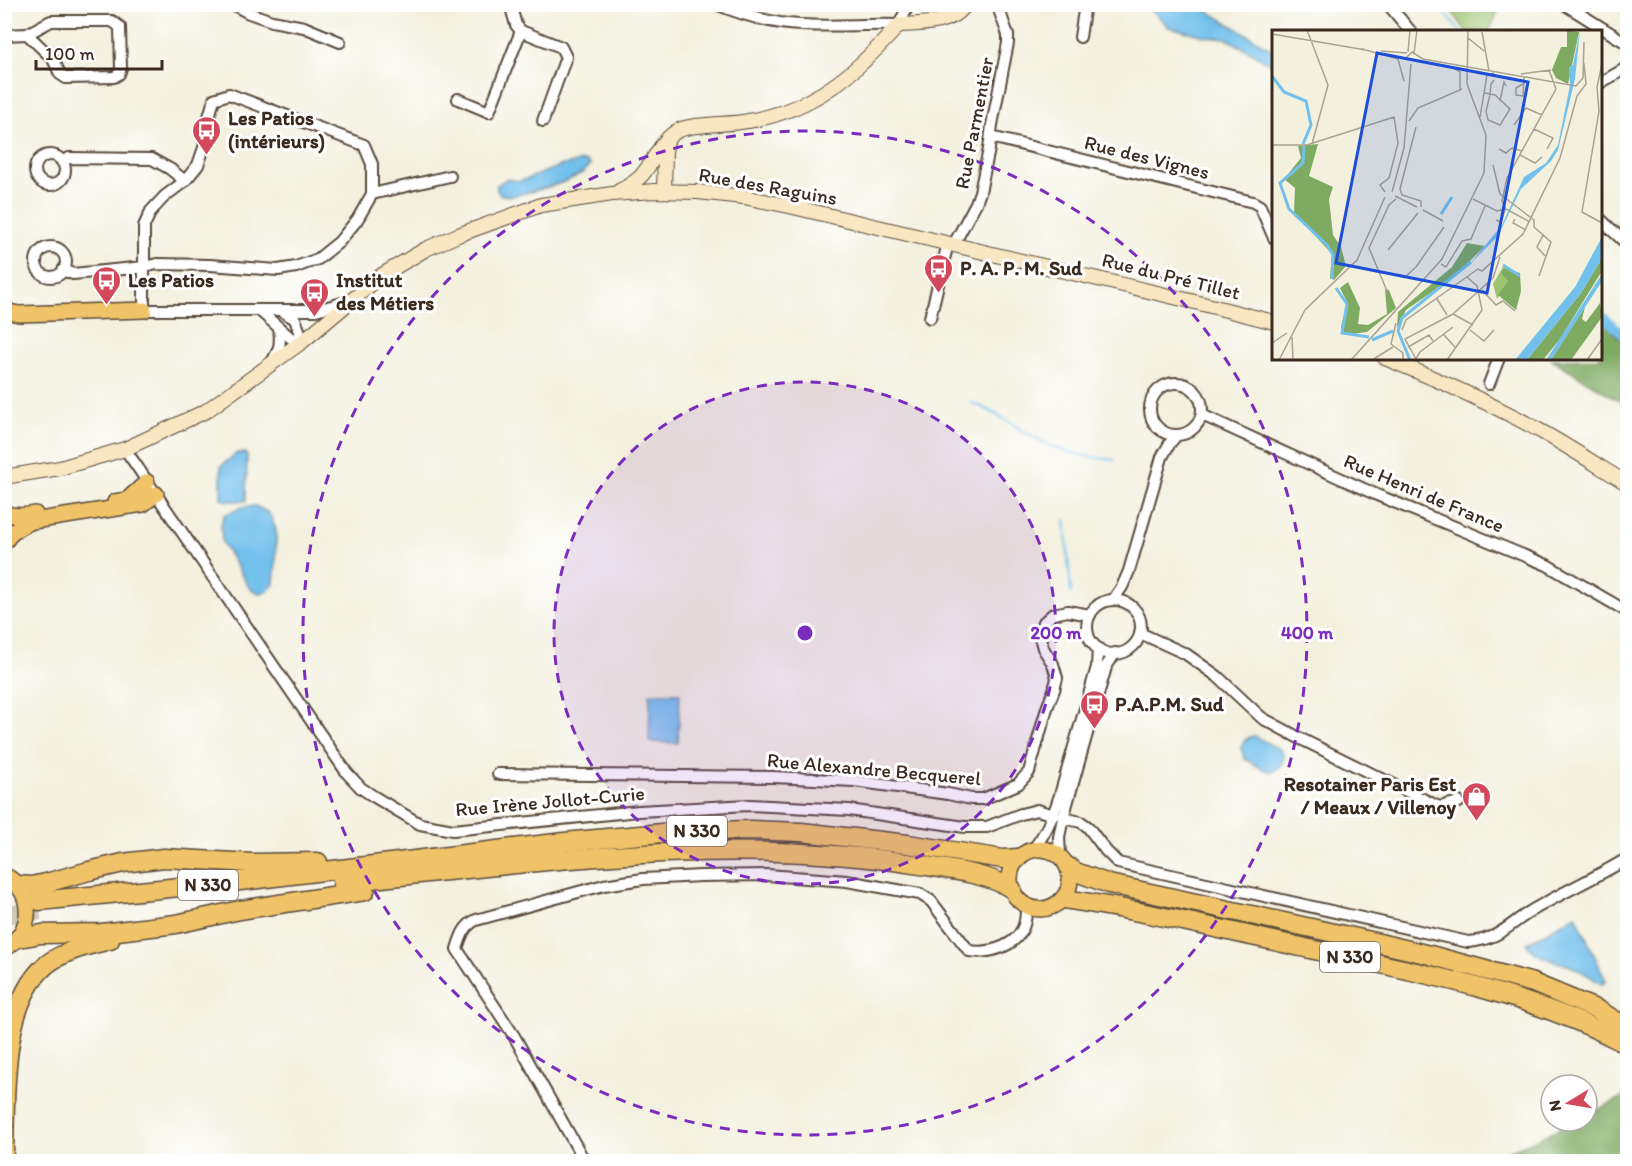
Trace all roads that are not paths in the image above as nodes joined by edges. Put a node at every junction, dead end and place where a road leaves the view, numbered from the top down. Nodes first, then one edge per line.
1 (232, 4) edge
2 (510, 4) edge
3 (716, 4) edge
4 (909, 4) edge
5 (967, 4) edge
6 (997, 4) edge
7 (1085, 4) edge
8 (1388, 4) edge
9 (1564, 4) edge
10 (899, 25) junction
11 (1409, 30) edge
12 (521, 31) junction
13 (27, 34) junction
14 (4, 35) edge
15 (1080, 38) dead end
16 (1626, 40) edge
17 (340, 42) dead end
18 (1628, 67) edge
19 (1602, 82) edge
20 (458, 99) dead end
21 (543, 121) dead end
22 (991, 137) junction
23 (664, 143) junction
24 (62, 162) dead end
25 (450, 176) dead end
26 (436, 179) junction
27 (185, 181) junction
28 (438, 191) dead end
29 (659, 191) junction
30 (372, 194) junction
31 (612, 194) junction
32 (1602, 221) edge
33 (1272, 233) edge
34 (951, 243) junction
35 (1628, 245) edge
36 (144, 267) junction
37 (63, 270) dead end
38 (350, 301) junction
39 (144, 310) junction
40 (4, 311) edge
41 (260, 311) junction
42 (282, 311) junction
43 (930, 318) dead end
44 (1272, 322) edge
45 (279, 328) junction
46 (303, 341) junction
47 (1390, 360) edge
48 (1498, 360) edge
49 (271, 364) junction
50 (1489, 384) dead end
51 (1202, 415) junction
52 (1162, 431) junction
53 (1177, 435) junction
54 (125, 449) junction
55 (1162, 457) junction
56 (6, 477) edge
57 (1628, 484) edge
58 (151, 488) junction
59 (4, 513) edge
60 (4, 543) edge
61 (1129, 571) junction
62 (1113, 600) junction
63 (1132, 607) junction
64 (1628, 612) edge
65 (1090, 615) junction
66 (1140, 633) junction
67 (1098, 648) junction
68 (1115, 653) junction
69 (498, 774) dead end
70 (1459, 802) dead end
71 (1058, 816) junction
72 (1025, 854) junction
73 (1628, 858) edge
74 (1065, 861) junction
75 (377, 865) junction
76 (462, 870) junction
77 (8, 877) edge
78 (1012, 889) junction
79 (1064, 899) junction
80 (1026, 906) junction
81 (176, 924) junction
82 (9, 949) edge
83 (1628, 1028) edge
84 (1628, 1045) edge
85 (4, 1153) edge
86 (585, 1161) edge

1 - 17 street
2 - 12 street
3 - 10 street
4 - 10 street
5 - 10 street
6 - 22 street, Rue Parmentier
7 - 15 street
8 - 11 street
9 - 16 street
10 - 23 street
12 - 20 street
12 - 21 street
13 - 13 street
13 - 14 street
18 - 19 street
22 - 33 street, Rue des Vignes
22 - 34 street, Rue Parmentier
23 - 29 street
23 - 31 street
24 - 27 street
25 - 26 street
26 - 28 street
26 - 30 street
27 - 30 street
27 - 36 street
29 - 31 street, Rue des Raguins
29 - 34 street, Rue des Raguins
30 - 36 street
31 - 38 street, Rue des Raguins
32 - 35 street
34 - 43 street, Rue Parmentier
34 - 44 street, Rue du Pré Tillet
36 - 37 street
36 - 39 street
38 - 42 street
38 - 46 street, Rue des Raguins
39 - 40 main road
39 - 41 street
41 - 42 street
41 - 45 street
42 - 46 street
45 - 46 street
45 - 49 street
46 - 49 street, Rue des Raguins
47 - 57 street
48 - 50 street
49 - 54 street, Rue des Raguins
51 - 52 street
51 - 53 street
51 - 64 street, Rue Henri de France
52 - 53 street
52 - 55 street
53 - 55 street
54 - 56 street, Rue des Raguins
54 - 58 street, Rue Irène Jollot-Curie
55 - 61 street
58 - 59 main road
58 - 60 main road
58 - 71 street, Rue Irène Jollot-Curie
61 - 62 street
61 - 63 street
62 - 63 street
62 - 65 street
63 - 66 street
65 - 67 street
65 - 69 street, Rue Alexandre Becquerel
66 - 68 street
66 - 70 street
67 - 68 street
67 - 71 street
68 - 71 street
71 - 72 street
71 - 73 street
71 - 74 street
72 - 74 main road, N 330
72 - 75 highway, N 330
72 - 78 main road
74 - 79 main road
74 - 83 highway, N 330
75 - 76 highway, N 330
75 - 77 highway
76 - 78 highway, N 330
76 - 81 highway
77 - 82 main road
78 - 80 main road, N 330
79 - 80 main road, N 330
79 - 84 highway, N 330
80 - 86 street
81 - 82 highway
81 - 85 highway

